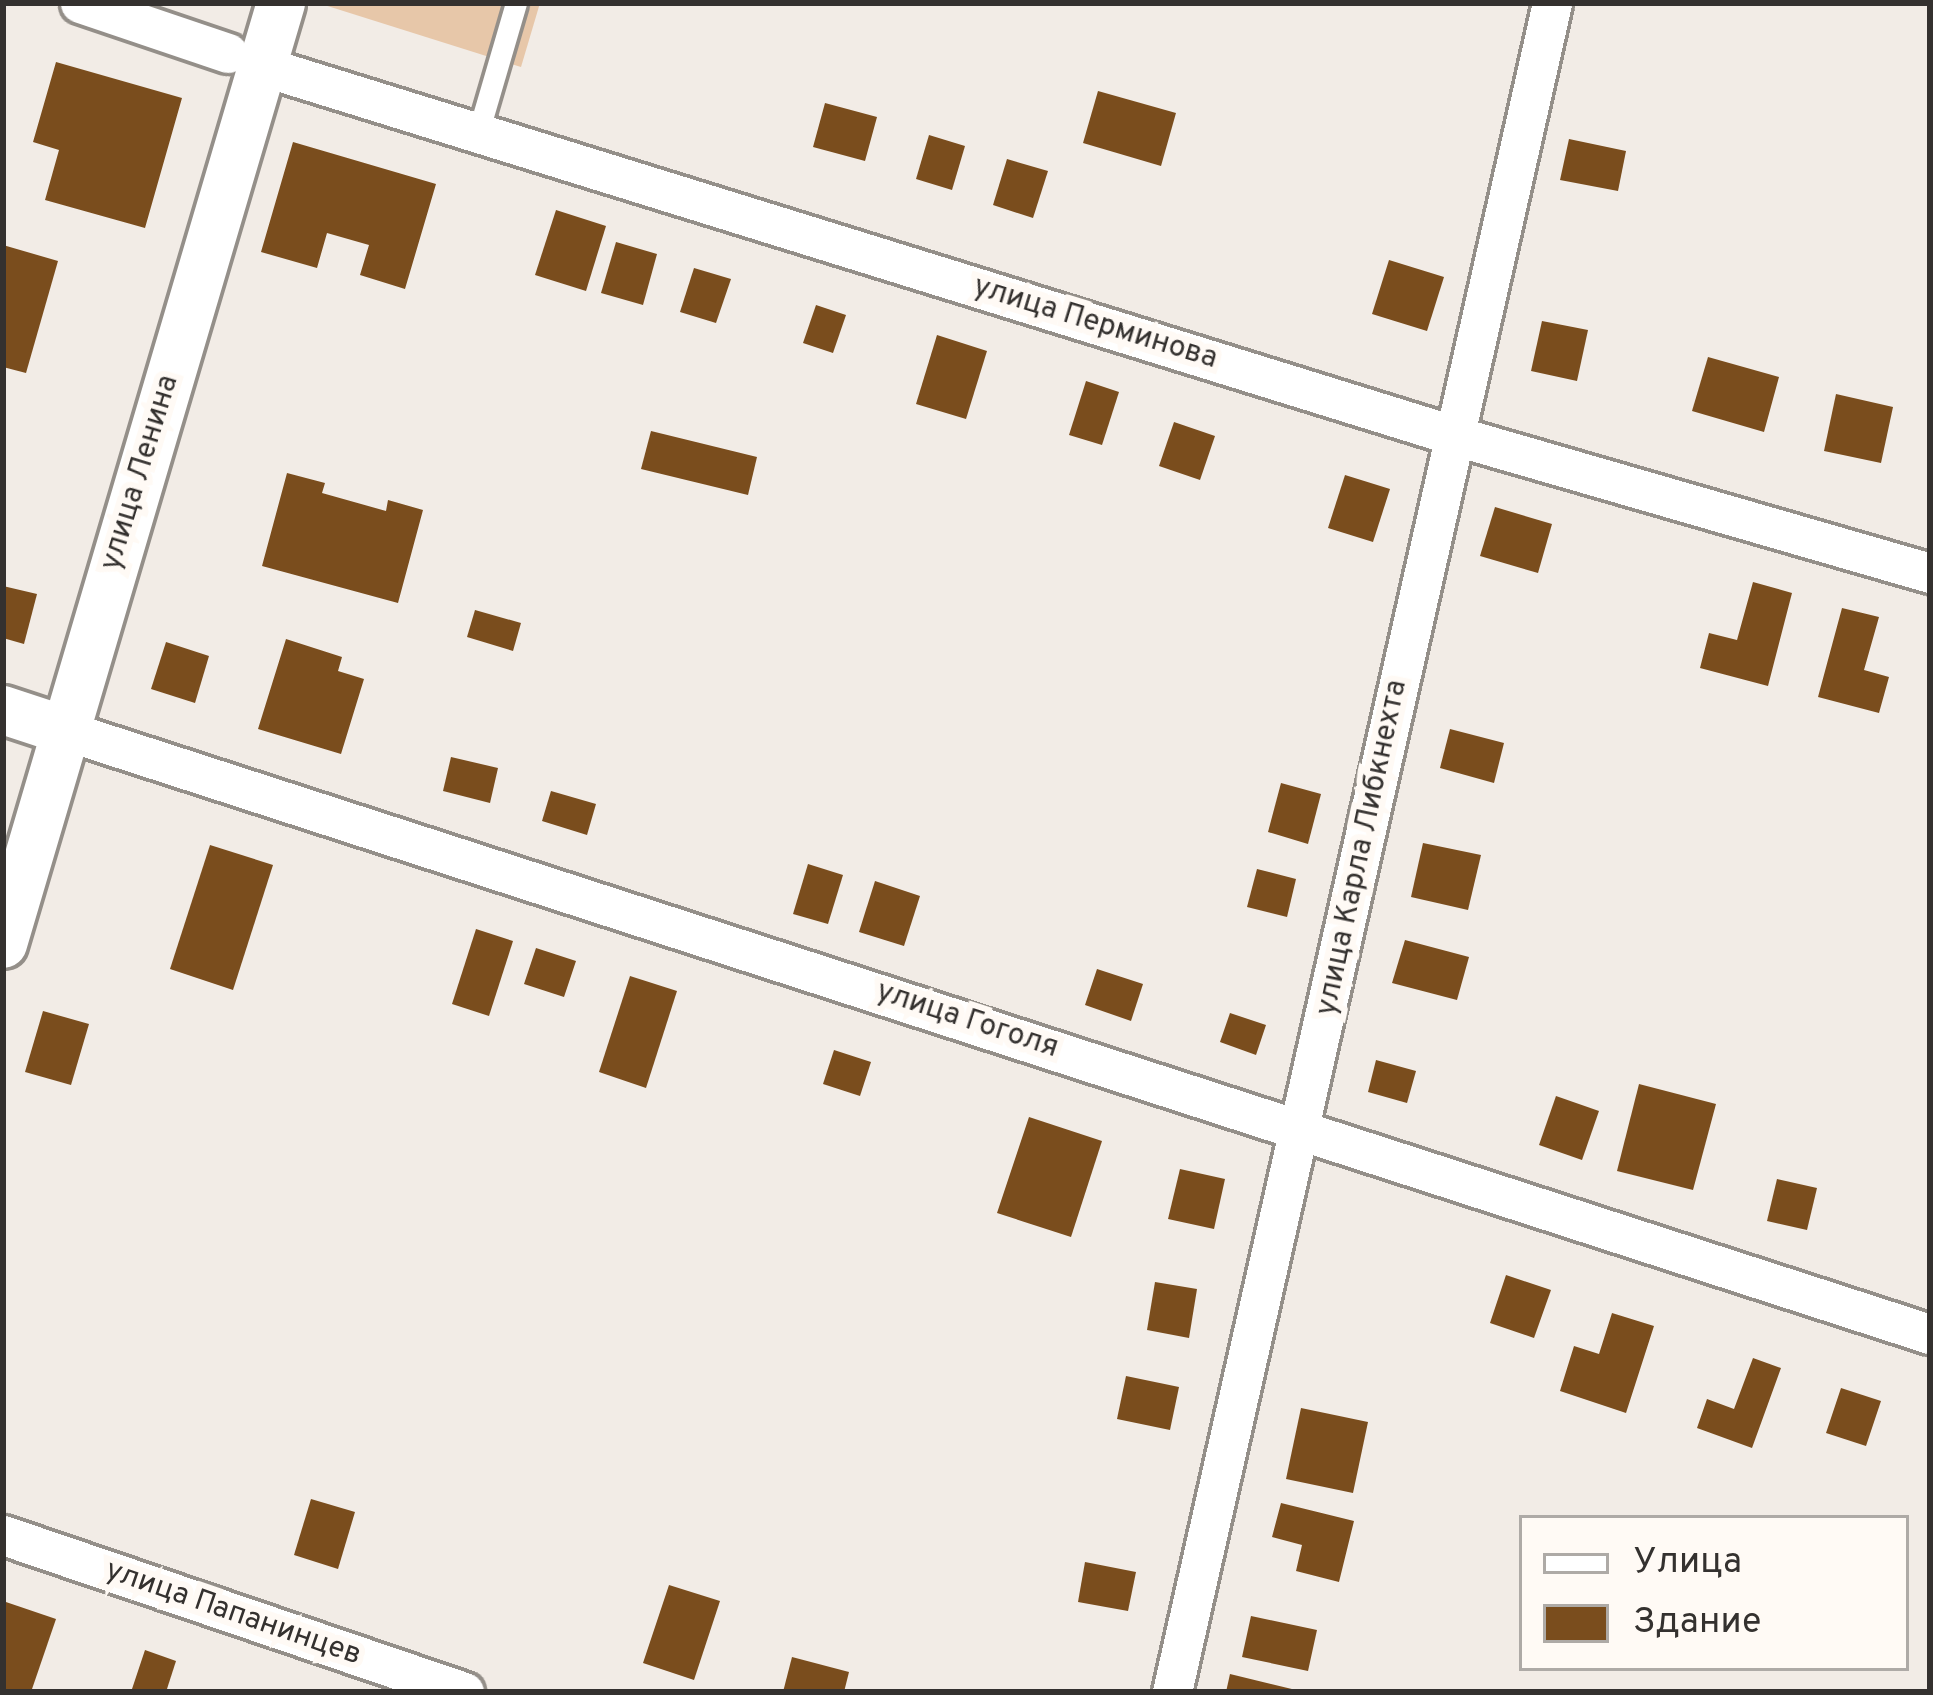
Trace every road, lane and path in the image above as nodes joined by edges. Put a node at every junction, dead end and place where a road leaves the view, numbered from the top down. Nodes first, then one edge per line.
1 (80, 3) edge
2 (281, 3) edge
3 (516, 3) edge
4 (1552, 3) edge
5 (245, 59) junction
6 (478, 133) junction
7 (1449, 434) junction
8 (1930, 573) edge
9 (3, 710) edge
10 (64, 730) junction
11 (3, 944) edge
12 (1304, 1130) junction
13 (1930, 1334) edge
14 (3, 1535) edge
15 (464, 1692) edge
16 (1172, 1692) edge

1 - 5 street, улица Перминова
2 - 5 street, улица Ленина
3 - 6 lane
4 - 7 street, улица Карла Либкнехта
5 - 6 street, улица Перминова
5 - 10 street, улица Ленина
6 - 7 street, улица Перминова
7 - 8 street, улица Перминова
7 - 12 street, улица Карла Либкнехта
9 - 10 street, улица Гоголя
10 - 11 street, улица Ленина
10 - 12 street, улица Гоголя
12 - 13 street, улица Гоголя
12 - 16 street, улица Карла Либкнехта
14 - 15 street, улица Папанинцев

